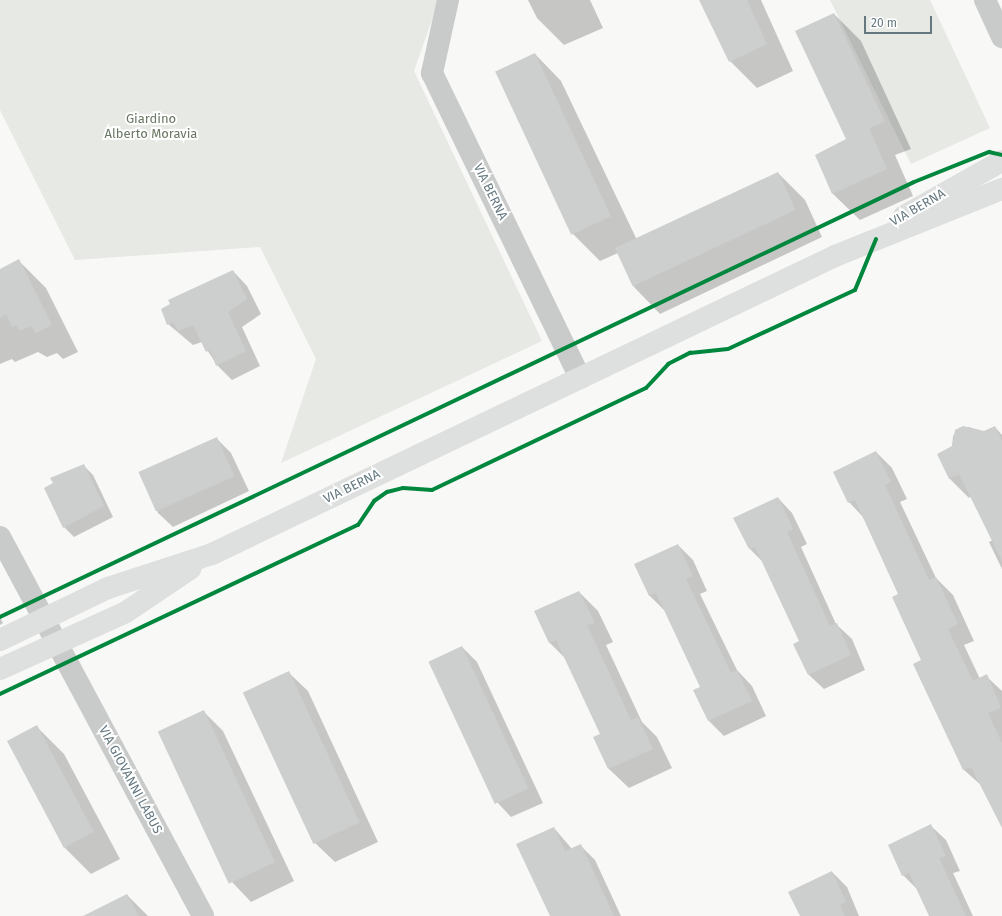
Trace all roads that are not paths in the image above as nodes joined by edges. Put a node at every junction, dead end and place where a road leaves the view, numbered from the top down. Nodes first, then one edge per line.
1 (448, 0) edge
2 (985, 0) edge
3 (1002, 37) edge
4 (1002, 161) edge
5 (1002, 189) edge
6 (835, 256) junction
7 (580, 378) junction
8 (0, 537) edge
9 (212, 554) junction
10 (44, 618) junction
11 (0, 640) edge
12 (58, 644) junction
13 (0, 669) edge
14 (203, 916) edge

1 - 7 street, VIA BERNA
2 - 3 street
4 - 6 main road, VIA BERNA
5 - 6 main road, VIA BERNA
6 - 7 main road, VIA BERNA
7 - 9 main road, VIA BERNA
8 - 10 street, VIA GIOVANNI LABUS
9 - 10 main road, VIA BERNA
9 - 12 main road, VIA BERNA
10 - 11 main road, VIA BERNA
10 - 12 street, VIA GIOVANNI LABUS
12 - 13 main road, VIA BERNA
12 - 14 street, VIA GIOVANNI LABUS

